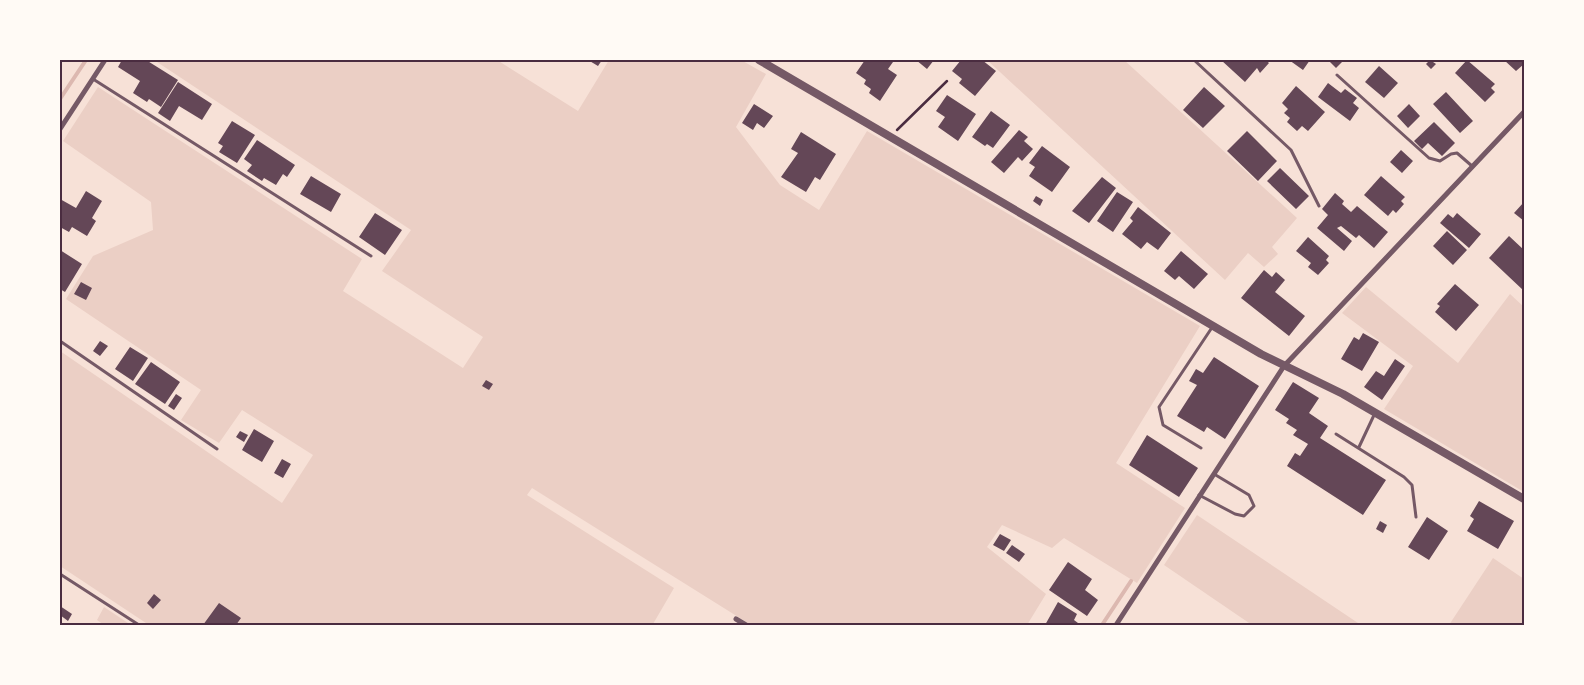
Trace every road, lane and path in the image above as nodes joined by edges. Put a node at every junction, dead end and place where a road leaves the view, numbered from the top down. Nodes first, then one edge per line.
1 (105, 60) edge
2 (759, 60) edge
3 (1194, 60) edge
4 (770, 63) edge
5 (1337, 75) dead end
6 (93, 79) junction
7 (947, 80) dead end
8 (1524, 112) edge
9 (60, 129) edge
10 (893, 138) junction
11 (1472, 167) junction
12 (1319, 206) dead end
13 (371, 256) dead end
14 (1213, 326) junction
15 (60, 341) edge
16 (1284, 366) junction
17 (1375, 413) junction
18 (1336, 434) dead end
19 (1359, 446) junction
20 (1201, 448) dead end
21 (217, 449) dead end
22 (1213, 474) junction
23 (1199, 495) junction
24 (1524, 499) edge
25 (1416, 517) dead end
26 (60, 574) edge
27 (736, 619) dead end
28 (139, 625) edge
29 (746, 625) edge
30 (1116, 625) edge

1 - 6 street
2 - 4 street
3 - 12 lane
4 - 10 street
5 - 11 lane
6 - 9 street
6 - 13 lane
7 - 10 path
8 - 11 street
10 - 14 street
11 - 16 street
14 - 16 street
14 - 20 lane
15 - 21 lane
16 - 17 street
16 - 22 street
17 - 19 lane
17 - 24 street
18 - 19 lane
19 - 25 lane
22 - 23 street
22 - 23 lane
23 - 30 street
26 - 28 lane
27 - 29 street

